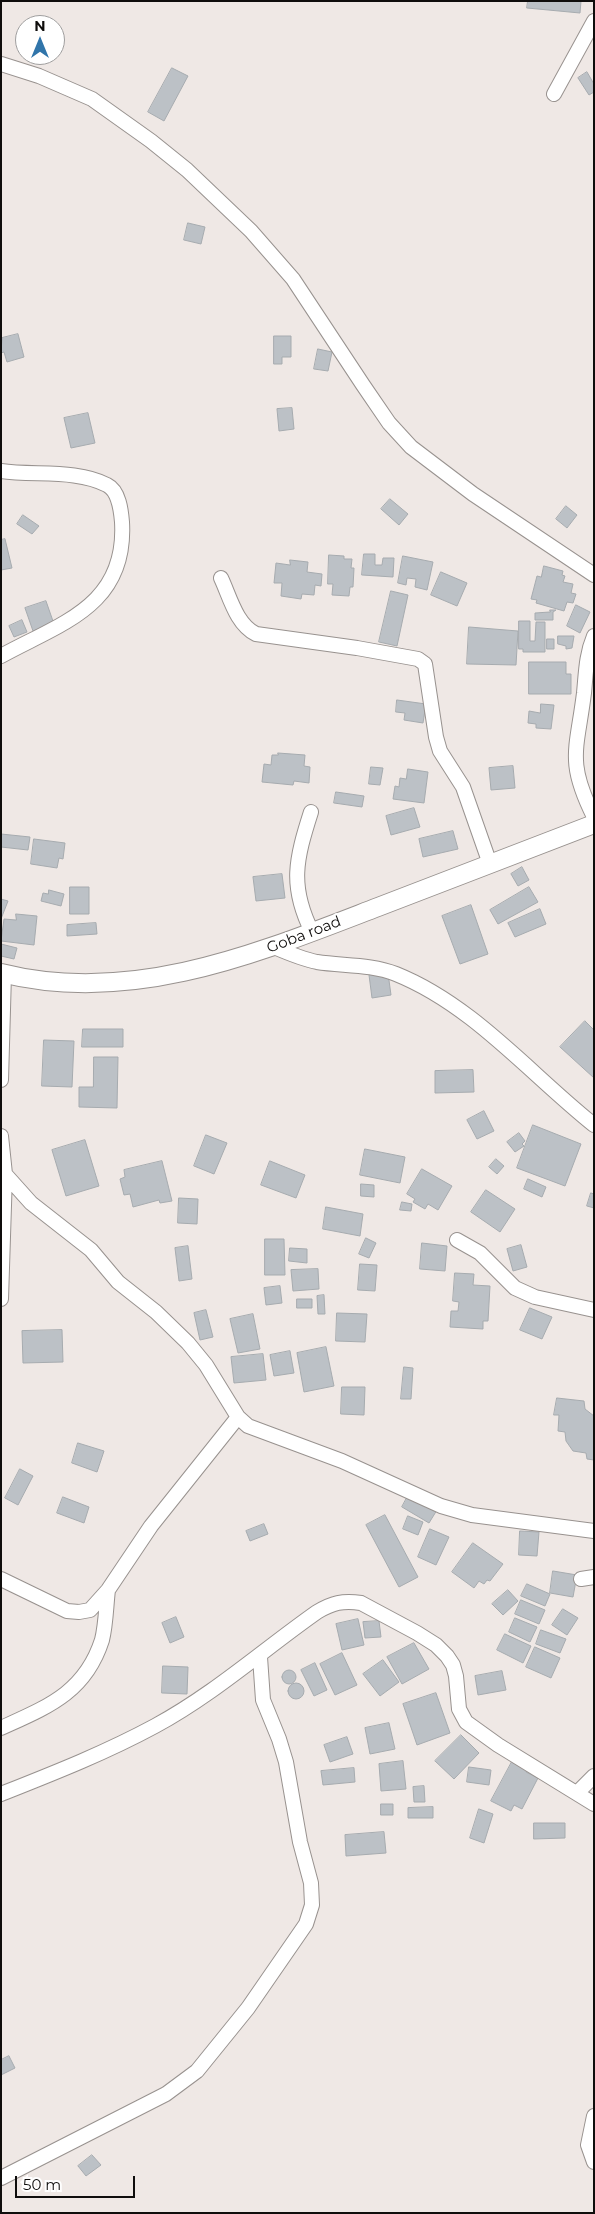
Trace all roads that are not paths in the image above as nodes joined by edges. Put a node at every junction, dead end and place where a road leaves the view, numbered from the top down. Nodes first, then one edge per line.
1 (594, 21) edge
2 (1, 64) edge
3 (554, 94) dead end
4 (1, 471) edge
5 (594, 575) edge
6 (222, 578) dead end
7 (594, 636) edge
8 (1, 656) edge
9 (311, 812) dead end
10 (594, 817) edge
11 (594, 824) edge
12 (490, 864) junction
13 (312, 932) junction
14 (274, 947) junction
15 (3, 974) edge
16 (1, 1080) edge
17 (594, 1125) edge
18 (1, 1136) edge
19 (3, 1174) edge
20 (456, 1240) dead end
21 (1, 1299) edge
22 (594, 1310) edge
23 (238, 1417) junction
24 (594, 1531) edge
25 (1, 1579) edge
26 (108, 1590) junction
27 (260, 1657) junction
28 (1, 1728) edge
29 (594, 1776) edge
30 (576, 1793) junction
31 (1, 1794) edge
32 (594, 1804) edge
33 (594, 2116) edge
34 (594, 2162) edge
35 (1, 2178) edge

1 - 3 street
2 - 5 street
4 - 8 street
6 - 12 street
7 - 10 street
9 - 13 street
11 - 12 street, Goba road
12 - 13 street, Goba road
13 - 14 street, Goba road
14 - 15 street, Goba road
14 - 17 street
15 - 16 street
18 - 19 street
19 - 21 street
19 - 23 street
20 - 22 street
23 - 24 street
23 - 26 street
25 - 26 street
26 - 28 street
27 - 30 street
27 - 31 street
27 - 35 street
29 - 30 street
30 - 32 street
33 - 34 street

